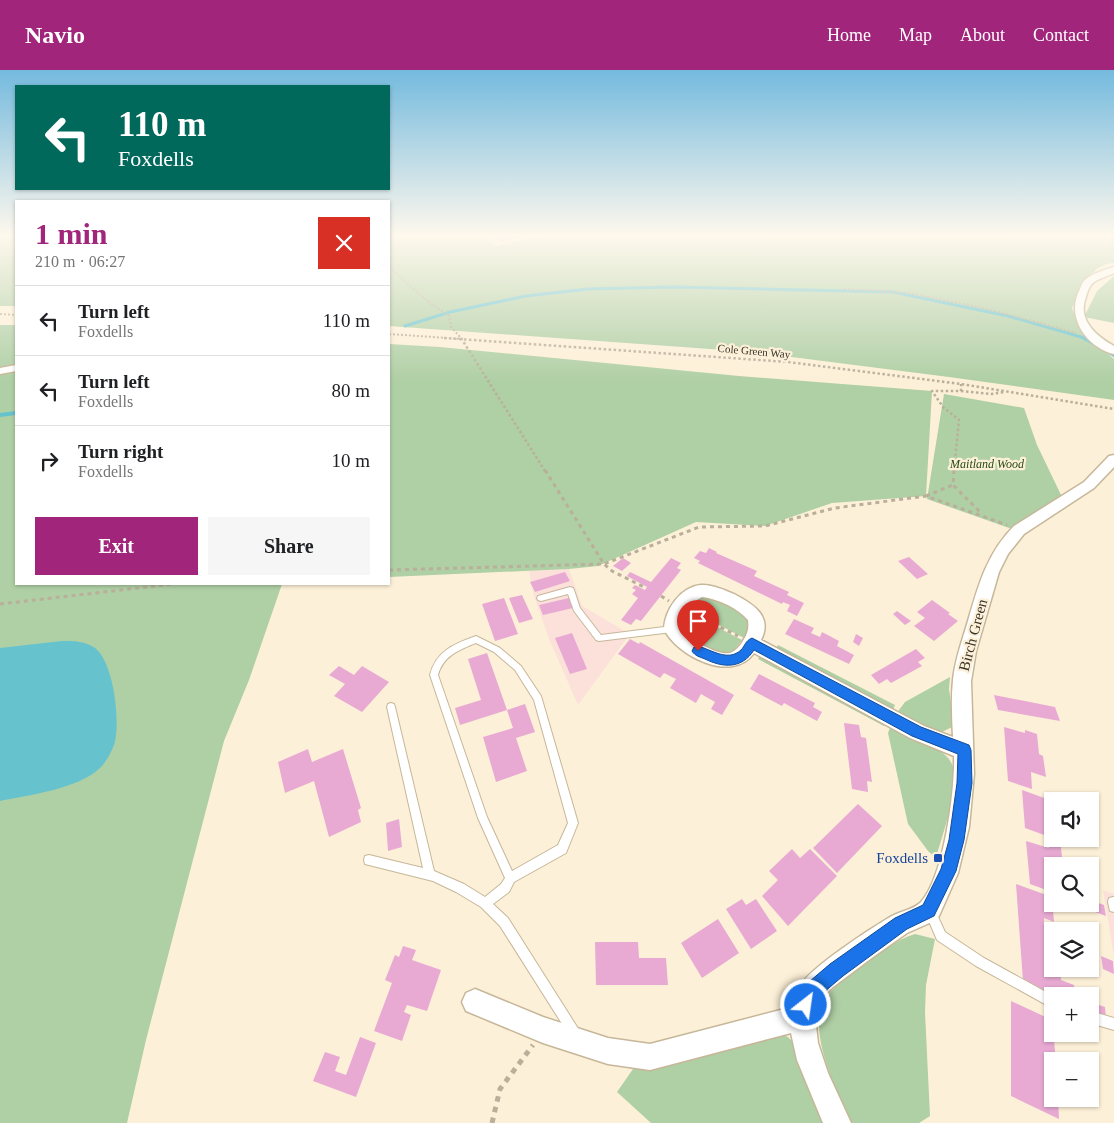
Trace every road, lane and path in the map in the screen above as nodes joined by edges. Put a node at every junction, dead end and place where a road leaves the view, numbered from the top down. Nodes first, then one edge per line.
1 (407, 283) edge
2 (1088, 283) edge
3 (844, 288) dead end
4 (0, 314) edge
5 (15, 315) edge
6 (390, 334) edge
7 (461, 338) junction
8 (1098, 340) junction
9 (1114, 351) edge
10 (15, 368) edge
11 (0, 371) edge
12 (961, 384) junction
13 (961, 391) junction
14 (1010, 391) junction
15 (1114, 410) edge
16 (1114, 458) edge
17 (953, 485) junction
18 (926, 496) junction
19 (984, 516) junction
20 (1019, 530) junction
21 (604, 564) junction
22 (390, 570) edge
23 (164, 585) edge
24 (646, 588) dead end
25 (541, 598) dead end
26 (0, 604) edge
27 (680, 606) junction
28 (672, 629) junction
29 (752, 643) junction
30 (391, 707) dead end
31 (964, 750) junction
32 (368, 860) dead end
33 (430, 875) junction
34 (510, 878) junction
35 (485, 903) junction
36 (929, 911) junction
37 (1044, 998) edge
38 (475, 1002) dead end
39 (803, 1017) junction
40 (1099, 1020) edge
41 (1114, 1024) edge
42 (543, 1030) junction
43 (580, 1042) junction
44 (492, 1123) edge
45 (837, 1123) edge

1 - 7 path
2 - 8 street
3 - 8 path
4 - 5 path
6 - 7 path, Cole Green Way
7 - 12 path, Cole Green Way
7 - 21 path
8 - 9 street
10 - 11 street
12 - 13 path
12 - 14 path, Cole Green Way
13 - 14 path
13 - 17 path
14 - 15 path, Cole Green Way
16 - 20 street, Birch Green
17 - 18 path
17 - 19 path
18 - 19 path
18 - 21 path
19 - 20 path
20 - 31 street, Birch Green
21 - 22 path
21 - 24 path
23 - 26 path
25 - 28 lane
27 - 28 street
27 - 29 path
27 - 29 street
28 - 29 street
29 - 31 street
30 - 33 lane
31 - 36 street, Birch Green
32 - 33 lane
33 - 35 lane
34 - 34 lane
34 - 35 lane
35 - 43 lane
36 - 37 lane
36 - 39 street
38 - 42 street
39 - 43 street
39 - 45 street
40 - 41 lane
42 - 43 street
42 - 44 path

